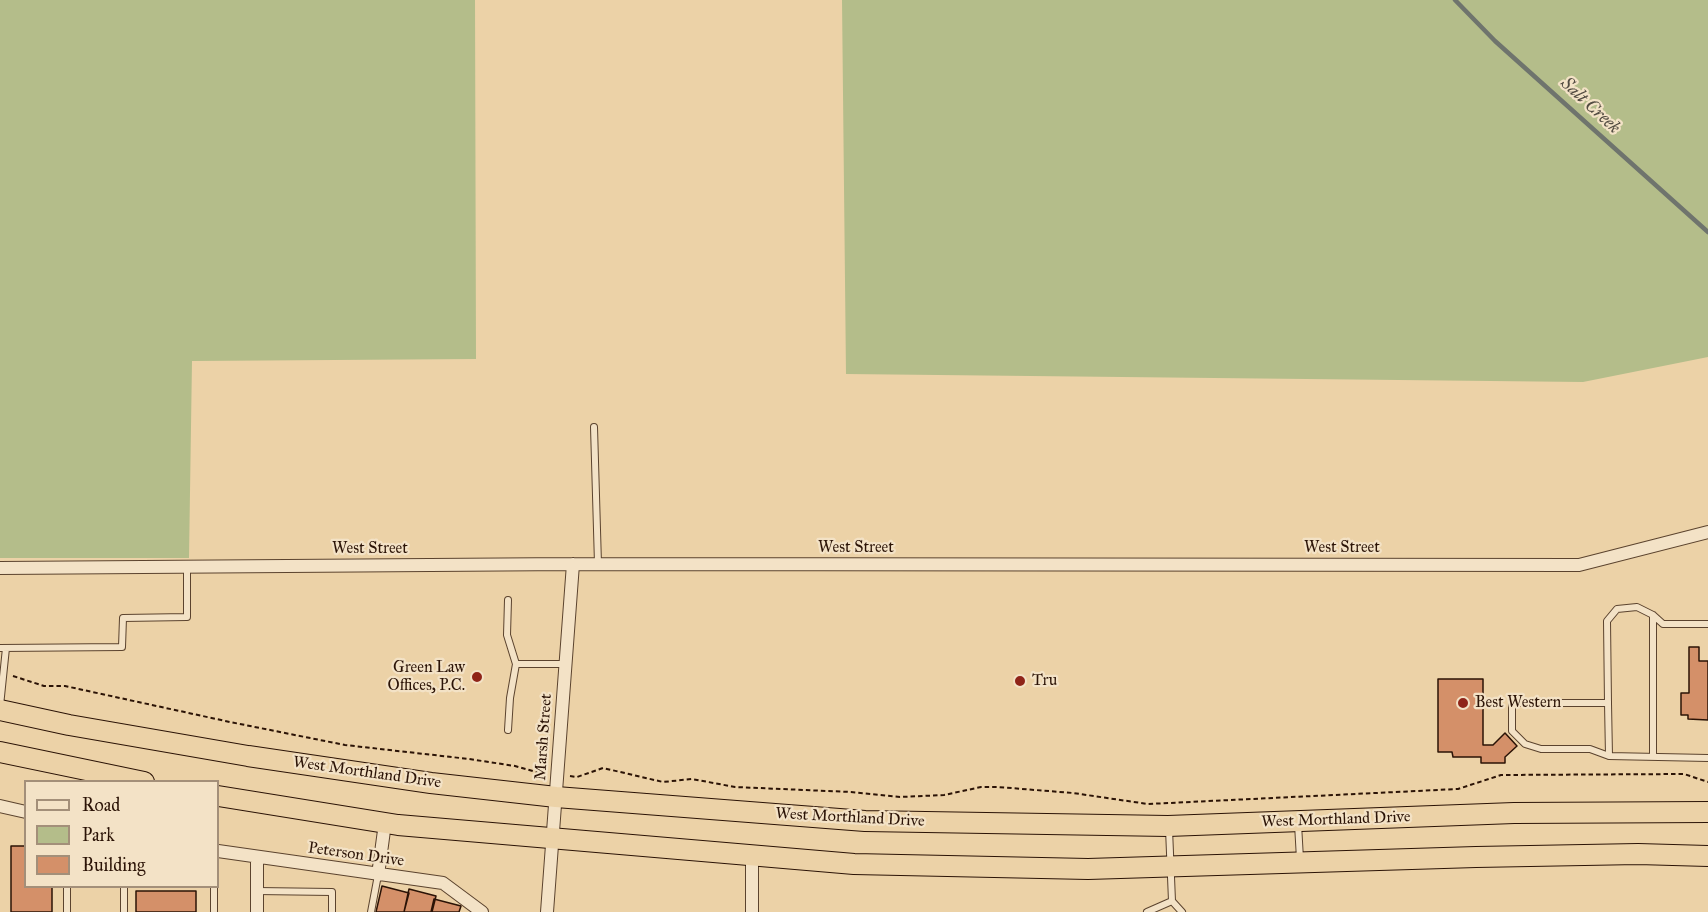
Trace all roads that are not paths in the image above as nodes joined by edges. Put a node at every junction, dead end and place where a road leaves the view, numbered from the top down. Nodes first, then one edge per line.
1 (594, 427) dead end
2 (1708, 532) edge
3 (573, 564) junction
4 (598, 564) junction
5 (187, 567) junction
6 (0, 568) edge
7 (508, 600) dead end
8 (1653, 615) junction
9 (1708, 624) edge
10 (3, 648) edge
11 (516, 664) junction
12 (566, 664) junction
13 (1608, 704) junction
14 (0, 708) edge
15 (508, 730) dead end
16 (0, 752) edge
17 (1609, 756) junction
18 (1653, 757) junction
19 (1708, 758) edge
20 (134, 780) edge
21 (219, 796) edge
22 (556, 798) junction
23 (0, 806) edge
24 (24, 812) edge
25 (1708, 812) edge
26 (1297, 821) junction
27 (385, 824) junction
28 (1168, 826) junction
29 (552, 839) junction
30 (219, 851) edge
31 (752, 856) junction
32 (1708, 856) edge
33 (257, 858) junction
34 (1300, 862) junction
35 (1171, 867) junction
36 (378, 875) junction
37 (67, 888) edge
38 (124, 888) edge
39 (214, 888) edge
40 (257, 891) junction
41 (1172, 901) junction
42 (67, 912) edge
43 (124, 912) edge
44 (214, 912) edge
45 (257, 912) edge
46 (332, 912) edge
47 (371, 912) edge
48 (482, 912) edge
49 (547, 912) edge
50 (752, 912) edge
51 (1148, 912) edge
52 (1182, 912) edge

1 - 4 lane
2 - 4 street, West Street
3 - 4 street, West Street
3 - 5 street, West Street
3 - 12 street, Marsh Street
5 - 6 street, West Street
5 - 10 lane
7 - 11 lane
8 - 9 lane
8 - 13 lane
8 - 18 lane
10 - 14 lane
11 - 12 lane
11 - 15 lane
12 - 22 street, Marsh Street
13 - 17 lane
13 - 17 lane
14 - 22 highway, West Morthland Drive
16 - 20 highway
17 - 18 lane
18 - 19 lane
21 - 27 highway
22 - 28 highway, West Morthland Drive
22 - 29 street, Marsh Street
23 - 24 street
25 - 26 highway, West Morthland Drive
26 - 28 highway, West Morthland Drive
26 - 34 lane
27 - 29 highway
27 - 36 street
28 - 35 lane
29 - 31 highway
29 - 49 street, Marsh Street
30 - 33 street, Peterson Drive
31 - 35 highway
31 - 50 street
32 - 34 highway
33 - 36 street, Peterson Drive
33 - 40 street
34 - 35 highway
35 - 41 lane
36 - 47 lane
36 - 48 street, Peterson Drive
37 - 42 lane
38 - 43 lane
39 - 44 lane
40 - 45 street
40 - 46 lane
41 - 51 lane
41 - 52 lane

